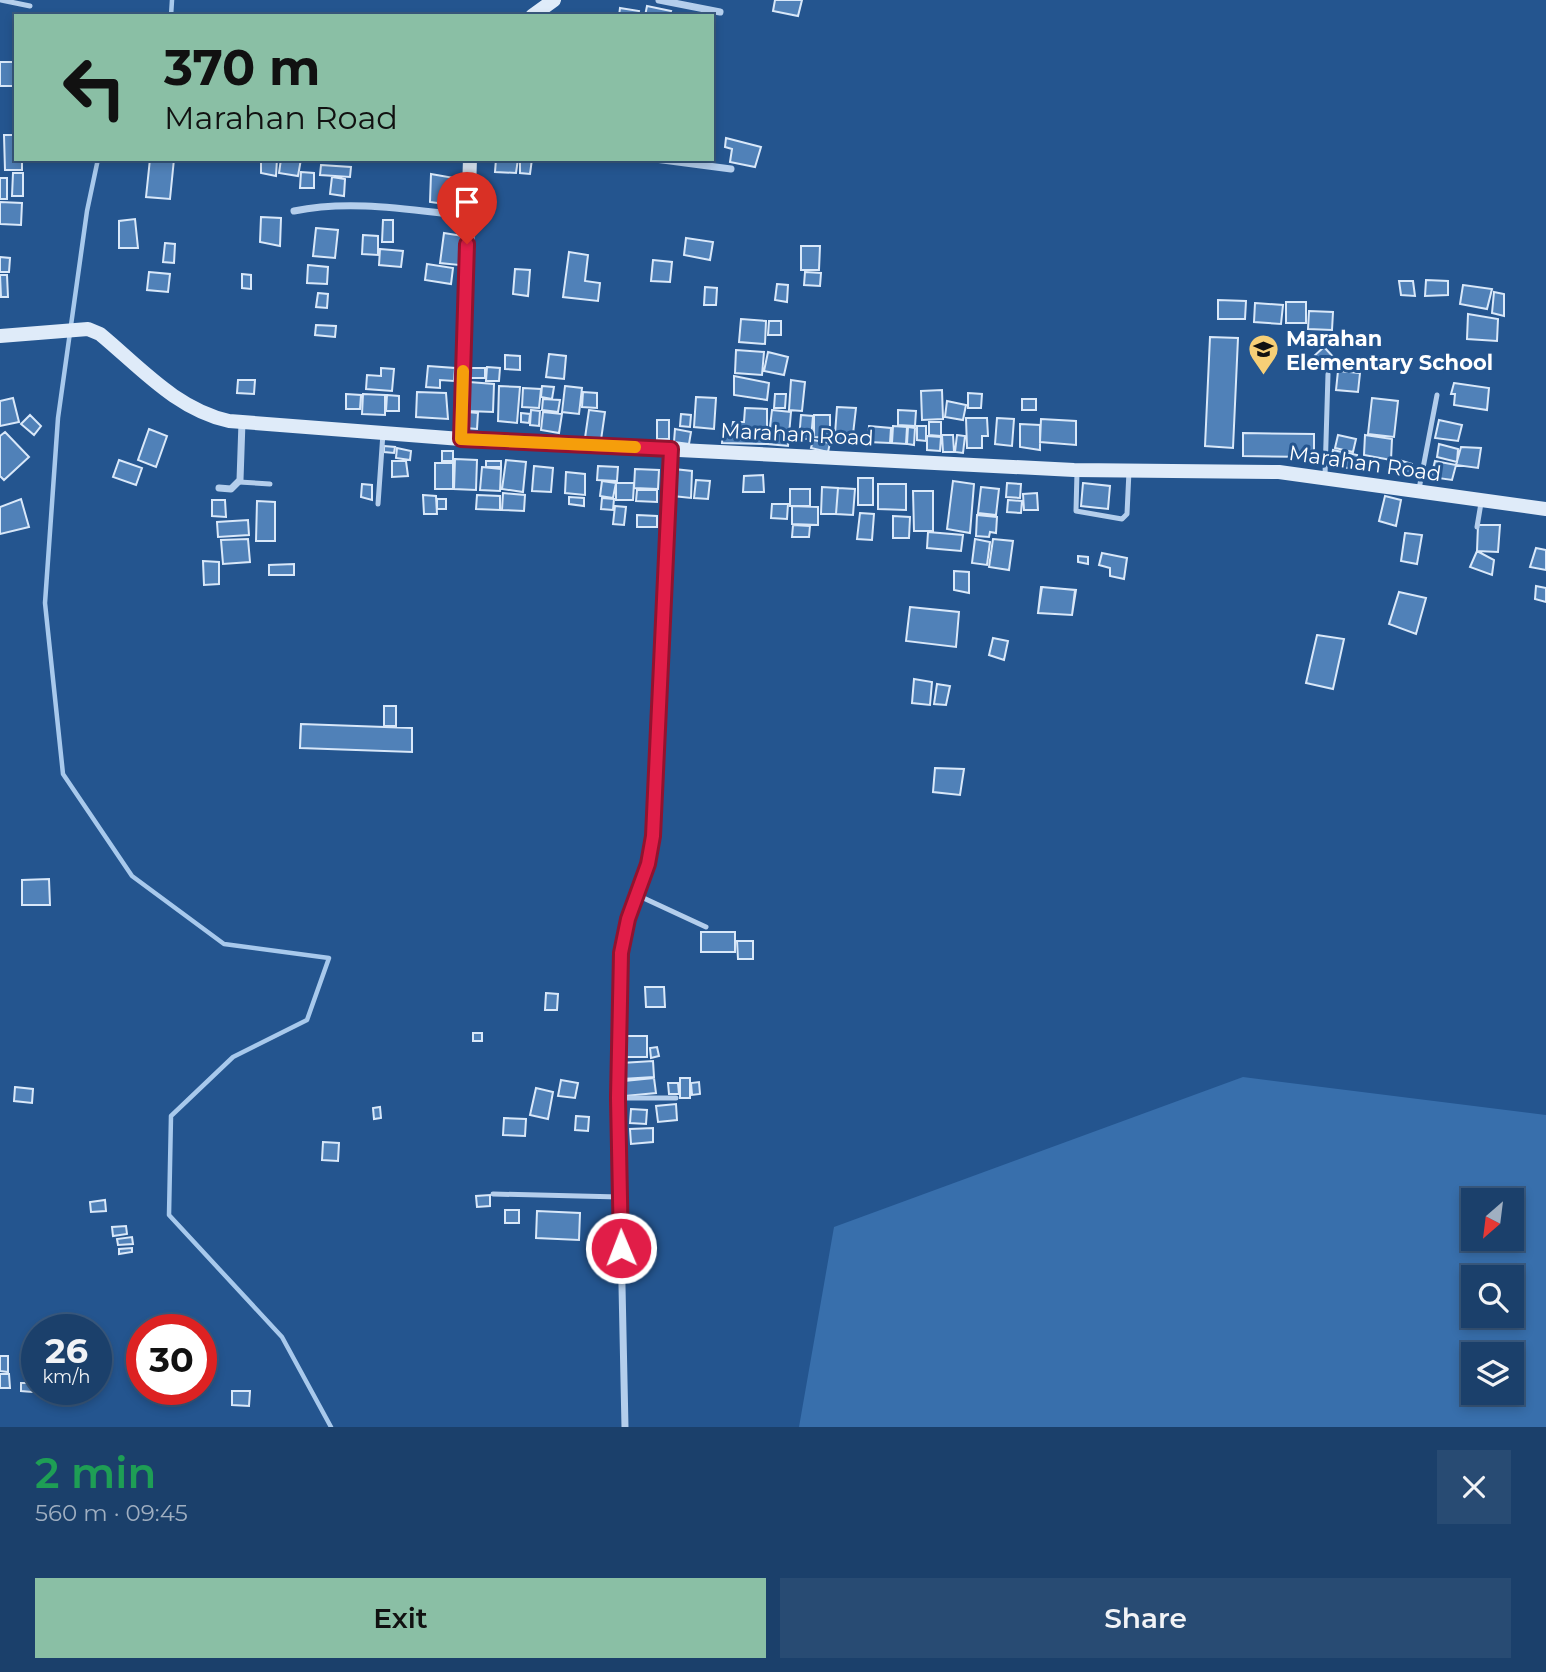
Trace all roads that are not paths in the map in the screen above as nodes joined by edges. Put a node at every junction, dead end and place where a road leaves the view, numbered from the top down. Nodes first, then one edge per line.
1 (1, 0) edge
2 (554, 0) edge
3 (659, 0) edge
4 (30, 6) dead end
5 (720, 12) dead end
6 (534, 14) edge
7 (471, 161) edge
8 (670, 161) edge
9 (731, 169) dead end
10 (294, 211) dead end
11 (468, 216) junction
12 (0, 336) edge
13 (1328, 373) dead end
14 (1437, 395) dead end
15 (242, 422) junction
16 (383, 433) junction
17 (461, 439) junction
18 (671, 449) junction
19 (1077, 470) junction
20 (1129, 471) junction
21 (1325, 479) junction
22 (239, 482) junction
23 (270, 484) dead end
24 (219, 488) dead end
25 (1419, 492) junction
26 (1481, 500) junction
27 (378, 504) dead end
28 (1546, 509) edge
29 (1477, 527) dead end
30 (637, 895) junction
31 (706, 927) dead end
32 (618, 1098) junction
33 (676, 1098) dead end
34 (493, 1194) dead end
35 (620, 1197) junction
36 (625, 1427) edge

1 - 4 lane
2 - 6 main road
3 - 5 street
7 - 11 main road
8 - 9 street
10 - 11 street
11 - 17 main road
12 - 15 main road, Marahan Road
13 - 21 lane
14 - 25 lane
15 - 16 main road, Marahan Road
15 - 22 street
16 - 17 main road, Marahan Road
16 - 27 lane
17 - 18 main road, Marahan Road
18 - 19 main road, Marahan Road
18 - 30 street
19 - 20 main road, Marahan Road
19 - 20 lane
20 - 21 main road, Marahan Road
21 - 25 main road, Marahan Road
22 - 23 lane
22 - 24 street
25 - 26 main road, Marahan Road
26 - 28 main road, Marahan Road
26 - 29 lane
30 - 31 lane
30 - 32 street
32 - 33 lane
32 - 35 street
34 - 35 lane
35 - 36 street

